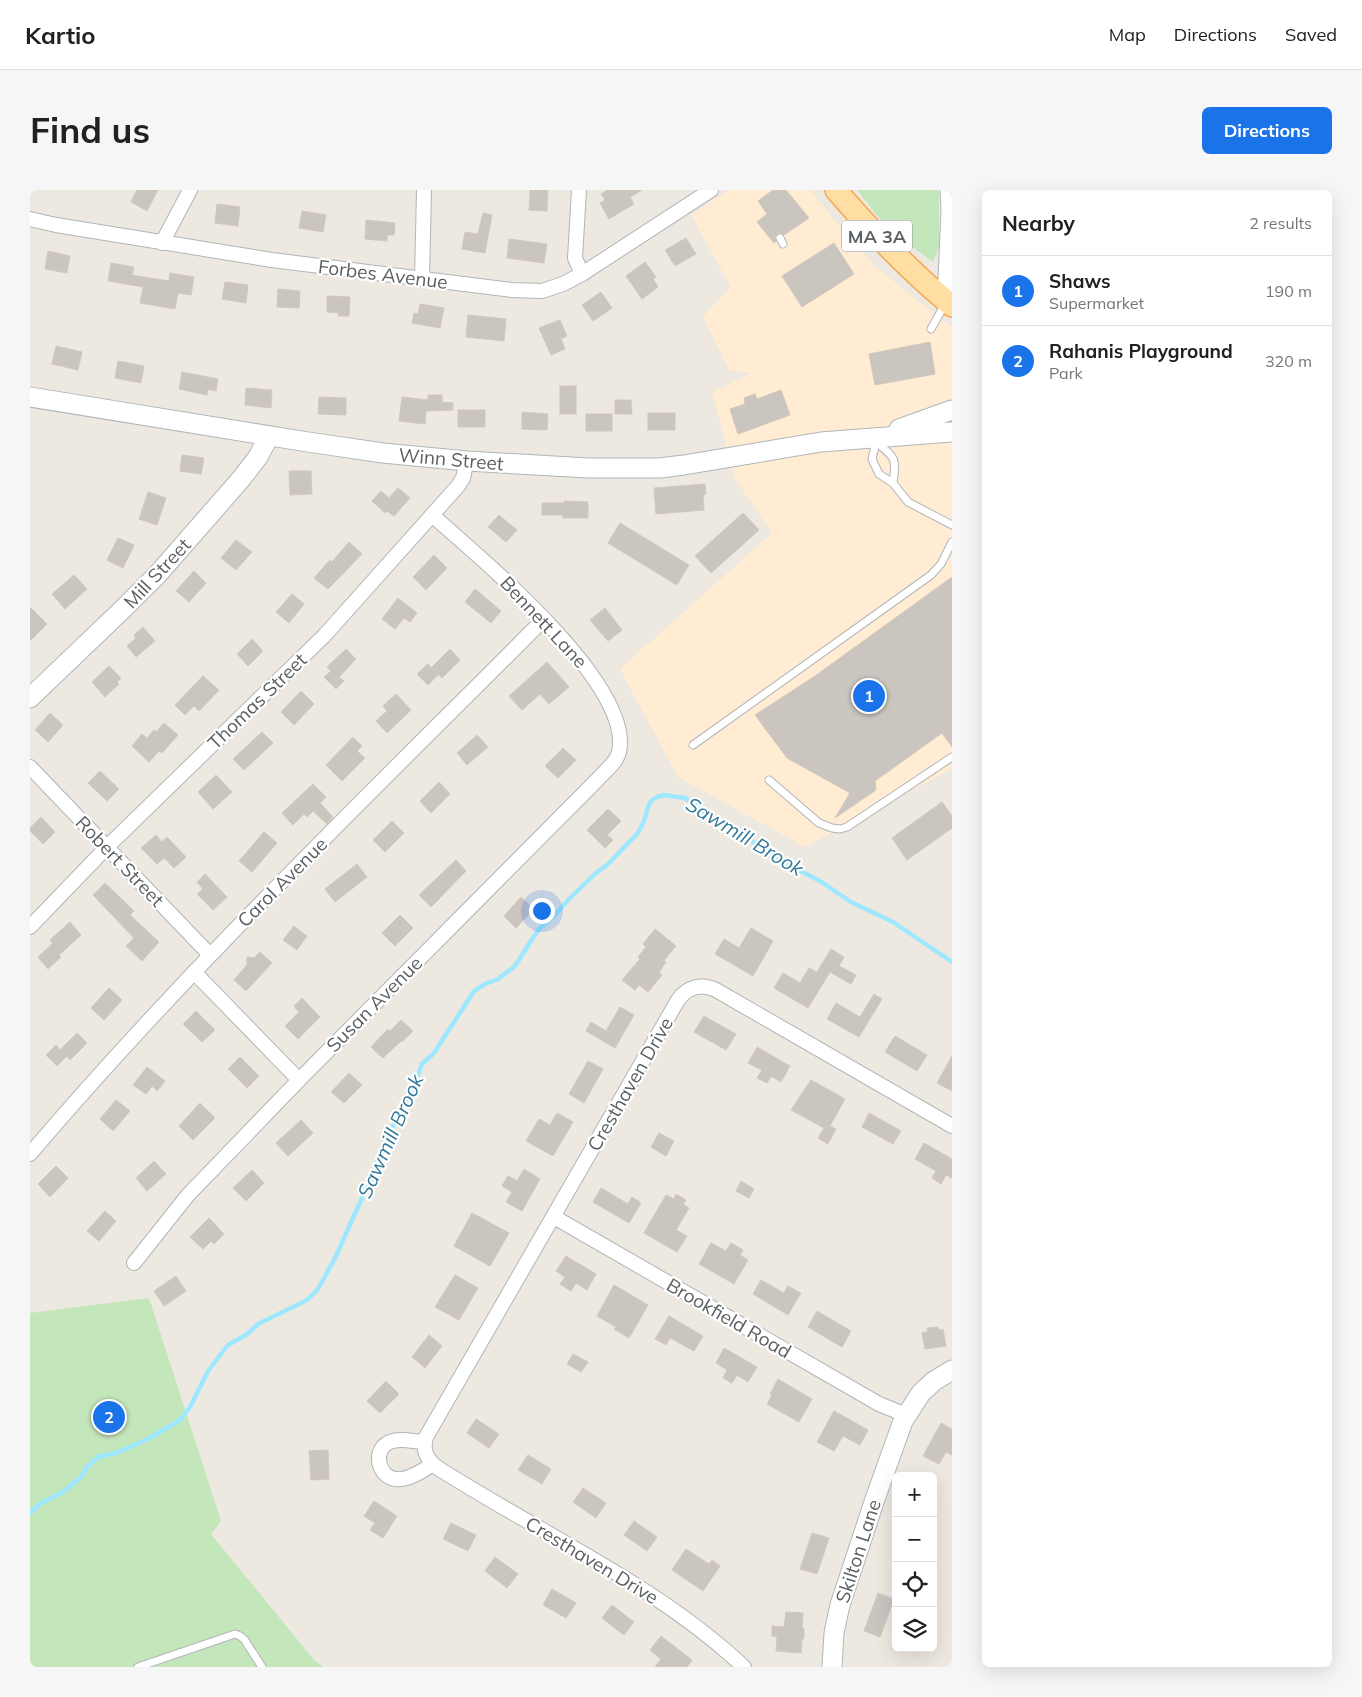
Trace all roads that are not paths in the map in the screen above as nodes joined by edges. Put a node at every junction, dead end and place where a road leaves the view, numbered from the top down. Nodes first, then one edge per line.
1 (190, 190) edge
2 (424, 190) edge
3 (579, 190) edge
4 (711, 190) edge
5 (836, 190) edge
6 (950, 190) edge
7 (30, 219) edge
8 (162, 243) junction
9 (582, 274) junction
10 (422, 279) junction
11 (949, 304) edge
12 (930, 329) dead end
13 (30, 397) edge
14 (952, 410) edge
15 (952, 432) edge
16 (269, 436) junction
17 (875, 440) junction
18 (467, 461) junction
19 (893, 483) junction
20 (432, 516) junction
21 (952, 525) edge
22 (952, 542) edge
23 (544, 620) junction
24 (30, 698) edge
25 (693, 745) dead end
26 (620, 752) joint
27 (952, 757) edge
28 (30, 767) edge
29 (769, 780) dead end
30 (107, 847) junction
31 (30, 927) edge
32 (210, 955) junction
33 (194, 972) junction
34 (299, 1080) junction
35 (952, 1126) edge
36 (30, 1154) edge
37 (554, 1217) junction
38 (134, 1263) dead end
39 (952, 1370) edge
40 (906, 1415) junction
41 (425, 1442) junction
42 (433, 1464) junction
43 (138, 1667) edge
44 (262, 1667) edge
45 (744, 1667) edge
46 (832, 1667) edge

1 - 8 street
2 - 10 street
3 - 9 street
4 - 9 street, Forbes Avenue
5 - 11 main road, MA 3A
6 - 11 main road
7 - 8 street, Forbes Avenue
8 - 10 street, Forbes Avenue
9 - 10 street, Forbes Avenue
11 - 12 lane
13 - 16 main road, Winn Street
14 - 17 main road, Winn Street
15 - 17 main road, Winn Street
16 - 18 main road, Winn Street
16 - 24 main road, Mill Street
17 - 18 main road, Winn Street
17 - 19 lane
17 - 19 lane
18 - 20 street, Thomas Street
19 - 21 lane
20 - 23 street, Bennett Lane
20 - 30 street, Thomas Street
22 - 25 lane
23 - 26 street, Bennett Lane
23 - 32 street, Carol Avenue
26 - 34 street, Susan Avenue
27 - 29 lane
28 - 30 street, Robert Street
30 - 31 street, Thomas Street
30 - 32 street, Robert Street
32 - 33 street, Carol Avenue
33 - 34 street
33 - 36 street, Carol Avenue
34 - 38 street, Susan Avenue
35 - 37 street, Cresthaven Drive
37 - 40 street, Brookfield Road
37 - 41 street, Cresthaven Drive
39 - 40 main road, Skilton Lane
40 - 46 main road, Skilton Lane
41 - 42 street
41 - 42 street
42 - 45 street, Cresthaven Drive
43 - 44 lane

